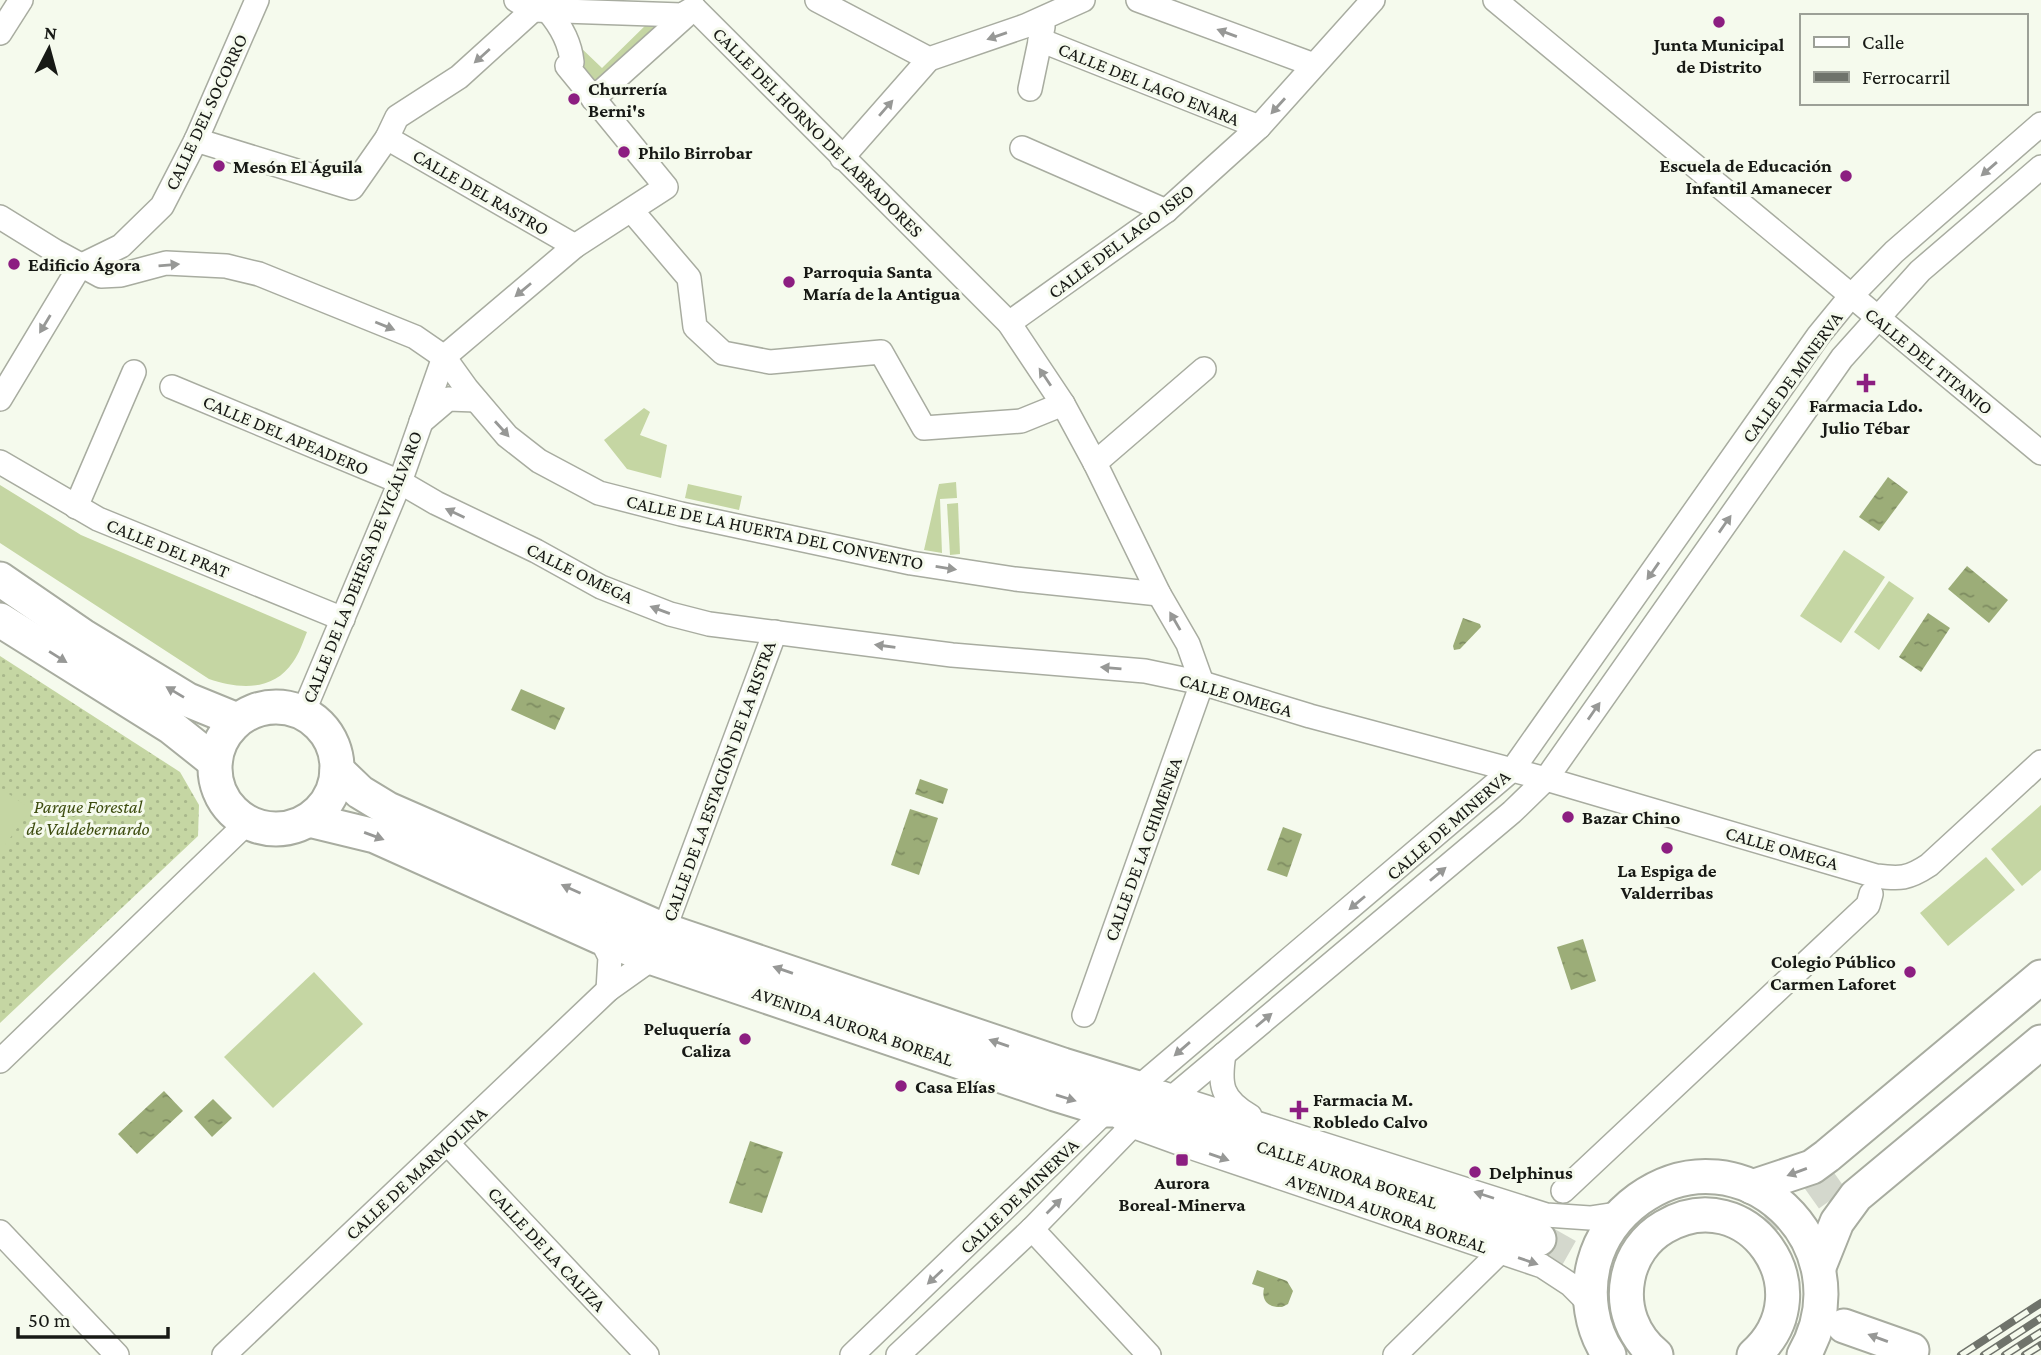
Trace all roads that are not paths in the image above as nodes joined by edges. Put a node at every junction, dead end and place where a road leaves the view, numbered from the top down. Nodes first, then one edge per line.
1 (257, 0) edge
2 (817, 0) edge
3 (1083, 0) edge
4 (1138, 0) edge
5 (1373, 0) edge
6 (1495, 0) edge
7 (12, 4) edge
8 (698, 4) edge
9 (538, 6) edge
10 (1046, 17) junction
11 (0, 33) edge
12 (1040, 40) junction
13 (929, 59) junction
14 (1314, 65) junction
15 (1030, 89) dead end
16 (593, 99) junction
17 (2041, 124) edge
18 (1259, 127) junction
19 (387, 138) junction
20 (196, 140) junction
21 (1022, 148) dead end
22 (842, 158) junction
23 (2041, 167) edge
24 (632, 211) junction
25 (1166, 211) junction
26 (0, 217) edge
27 (575, 246) junction
28 (80, 266) junction
29 (1850, 297) junction
30 (1876, 318) junction
31 (1009, 323) junction
32 (444, 357) junction
33 (1204, 369) dead end
34 (134, 372) dead end
35 (172, 387) dead end
36 (0, 399) edge
37 (476, 400) junction
38 (1063, 404) junction
39 (421, 422) junction
40 (2041, 453) edge
41 (0, 462) edge
42 (1095, 463) junction
43 (400, 482) junction
44 (76, 507) junction
45 (0, 579) edge
46 (1159, 594) junction
47 (343, 619) junction
48 (0, 620) edge
49 (775, 632) junction
50 (1202, 683) junction
51 (303, 713) junction
52 (237, 720) junction
53 (215, 762) junction
54 (2041, 762) edge
55 (1513, 769) junction
56 (337, 770) junction
57 (1546, 779) junction
58 (309, 820) junction
59 (248, 822) junction
60 (1871, 894) dead end
61 (600, 937) junction
62 (659, 944) junction
63 (2041, 977) edge
64 (608, 990) junction
65 (2041, 1002) edge
66 (1084, 1015) dead end
67 (2041, 1017) edge
68 (2041, 1042) edge
69 (1224, 1054) junction
70 (0, 1061) edge
71 (1141, 1106) junction
72 (1267, 1126) junction
73 (448, 1144) junction
74 (1752, 1187) junction
75 (1563, 1191) dead end
76 (1623, 1213) junction
77 (1032, 1229) junction
78 (0, 1232) edge
79 (1539, 1238) tunnel mouth
80 (1500, 1251) junction
81 (1789, 1310) edge
82 (1609, 1324) edge
83 (1847, 1343) edge
84 (1912, 1350) dead end
85 (117, 1355) edge
86 (224, 1355) edge
87 (647, 1355) edge
88 (852, 1355) edge
89 (898, 1355) edge
90 (1149, 1355) edge
91 (1395, 1355) edge
92 (1656, 1355) edge

1 - 20 street, CALLE DEL SOCORRO
2 - 13 street
3 - 10 street
14 -> 4 street
5 - 14 street, CALLE DEL LAGO ISEO
6 - 29 street, CALLE DEL TITANIO
7 - 11 street
8 - 9 street
8 - 16 street
8 - 22 street, CALLE DEL HORNO DE LABRADORES
9 - 16 street
9 -> 19 street
10 - 12 street
10 -> 13 street
12 - 15 street
12 - 18 street, CALLE DEL LAGO ENARA
22 -> 13 street
14 -> 18 street, CALLE DEL LAGO ISEO
16 - 24 street
17 -> 29 street, CALLE DE MINERVA
18 - 25 street, CALLE DEL LAGO ISEO
19 - 20 street
19 - 27 street, CALLE DEL RASTRO
20 - 28 street, CALLE DEL SOCORRO
21 - 25 street
22 - 31 street, CALLE DEL HORNO DE LABRADORES
23 - 30 street, CALLE DE MINERVA
24 - 27 street
24 - 38 street
25 - 31 street, CALLE DEL LAGO ISEO
26 - 28 street, CALLE DE LA HUERTA DEL CONVENTO
27 -> 32 street
28 -> 32 street, CALLE DE LA HUERTA DEL CONVENTO
28 -> 36 street
29 - 30 street, CALLE DEL TITANIO
29 -> 55 street, CALLE DE MINERVA
30 - 40 street, CALLE DEL TITANIO
57 -> 30 street, CALLE DE MINERVA
38 -> 31 street, CALLE DEL HORNO DE LABRADORES
32 - 37 street, CALLE DE LA HUERTA DEL CONVENTO
32 - 39 street, CALLE DE LA DEHESA DE VICÁLVARO
33 - 42 street
34 - 44 street
35 - 43 street, CALLE DEL APEADERO
37 - 39 street, CALLE DE LA DEHESA DE VICÁLVARO
37 -> 46 street, CALLE DE LA HUERTA DEL CONVENTO
38 - 42 street, CALLE DEL HORNO DE LABRADORES
39 - 43 street, CALLE DE LA DEHESA DE VICÁLVARO
41 - 44 street, CALLE DEL PRAT
42 - 46 street, CALLE DEL HORNO DE LABRADORES
43 - 47 street, CALLE DE LA DEHESA DE VICÁLVARO
49 -> 43 street, CALLE OMEGA
44 - 47 street, CALLE DEL PRAT
52 -> 45 main road
50 -> 46 street, CALLE DEL HORNO DE LABRADORES
47 - 51 street, CALLE DE LA DEHESA DE VICÁLVARO
48 -> 53 main road
50 -> 49 street, CALLE OMEGA
49 - 62 street, CALLE DE LA ESTACIÓN DE LA RISTRA
50 - 55 street, CALLE OMEGA
50 - 66 street, CALLE DE LA CHIMENEA
51 - 52 main road
51 - 56 main road
52 - 53 main road
53 - 59 main road
54 - 57 street, CALLE OMEGA
55 - 57 street, CALLE OMEGA
55 -> 71 street, CALLE DE MINERVA
56 - 58 main road
62 -> 56 main road, AVENIDA AURORA BOREAL
69 -> 57 street, CALLE DE MINERVA
58 - 59 main road
58 -> 61 main road, AVENIDA AURORA BOREAL
59 - 70 street
60 - 75 street
61 - 62 main road, AVENIDA AURORA BOREAL
61 - 64 street
62 - 64 street, CALLE DE MARMOLINA
62 - 71 main road, AVENIDA AURORA BOREAL
63 -> 74 main road
64 - 73 street, CALLE DE MARMOLINA
65 - 67 main road
68 - 81 main road
69 - 71 street, CALLE DE MINERVA
69 - 72 street
71 - 72 street, AVENIDA AURORA BOREAL
77 -> 71 street, CALLE DE MINERVA
71 - 79 main road, CALLE AURORA BOREAL
71 -> 80 street, AVENIDA AURORA BOREAL
71 -> 88 street, CALLE DE MINERVA
76 -> 72 street, AVENIDA AURORA BOREAL
73 - 86 street, CALLE DE MARMOLINA
73 - 87 street, CALLE DE LA CALIZA
74 - 76 main road
74 - 81 main road
76 - 82 main road
77 - 89 street, CALLE DE MINERVA
77 - 90 street
78 - 85 street
80 -> 82 street, AVENIDA AURORA BOREAL
80 - 91 street
81 - 82 main road
82 - 92 main road
84 -> 83 main road

